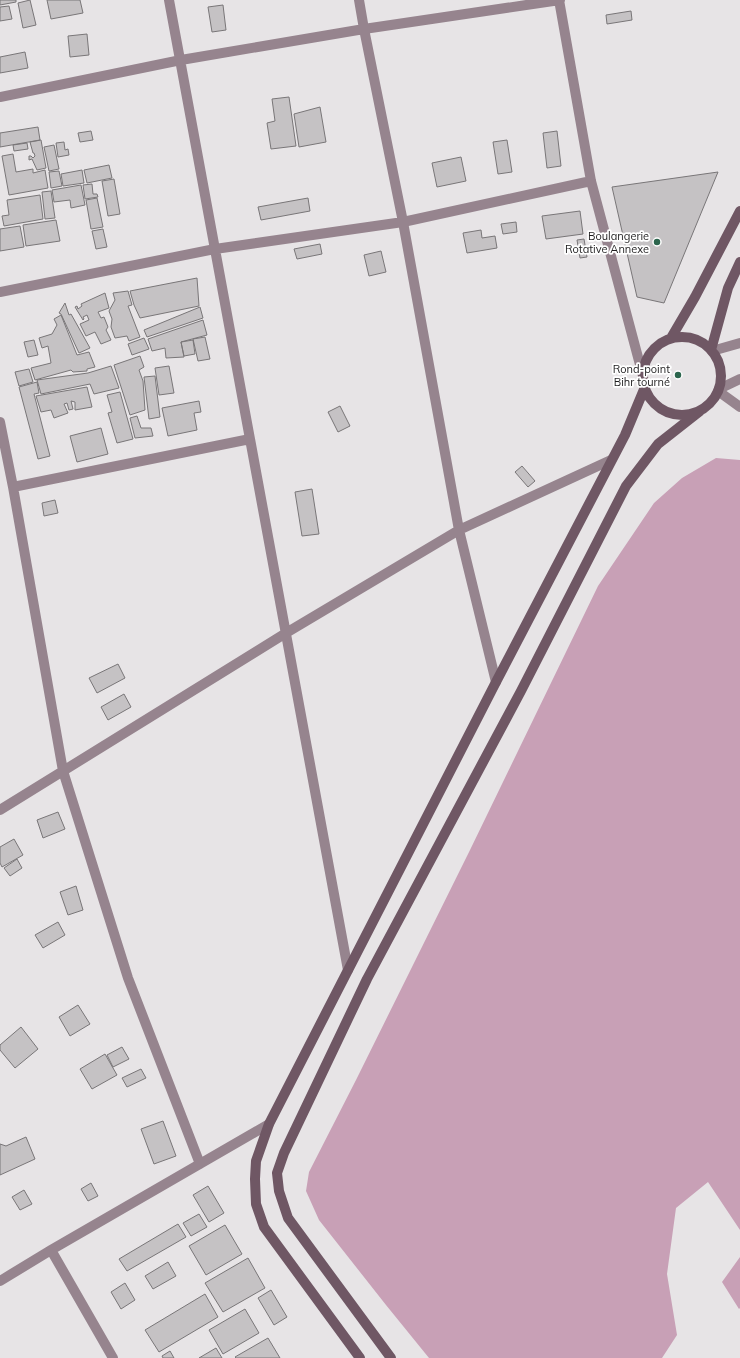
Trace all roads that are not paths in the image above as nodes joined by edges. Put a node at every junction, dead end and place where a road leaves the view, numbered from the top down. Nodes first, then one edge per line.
1 (170, 0) edge
2 (359, 0) edge
3 (559, 0) edge
4 (364, 29) junction
5 (181, 60) junction
6 (0, 97) edge
7 (591, 181) junction
8 (740, 211) edge
9 (403, 222) junction
10 (216, 250) junction
11 (740, 262) edge
12 (0, 292) edge
13 (671, 338) junction
14 (740, 344) edge
15 (712, 350) junction
16 (643, 376) junction
17 (740, 379) edge
18 (645, 387) junction
19 (718, 390) junction
20 (740, 407) edge
21 (700, 411) junction
22 (0, 422) edge
23 (250, 439) junction
24 (611, 460) junction
25 (13, 486) junction
26 (459, 530) junction
27 (286, 633) junction
28 (496, 682) junction
29 (63, 770) junction
30 (0, 810) edge
31 (348, 970) junction
32 (269, 1124) junction
33 (200, 1164) junction
34 (51, 1250) junction
35 (0, 1281) edge
36 (113, 1358) edge
37 (360, 1358) edge
38 (390, 1358) edge

1 - 5 street
2 - 4 street
3 - 4 street
3 - 7 street
4 - 5 street
4 - 9 street
5 - 6 street
5 - 10 street
7 - 9 street
7 - 16 street
8 - 13 main road
9 - 10 street
9 - 26 street
10 - 12 street
10 - 23 street
11 - 15 main road
13 - 15 main road
13 - 16 main road
14 - 15 street
15 - 19 main road
16 - 18 main road
17 - 19 street
18 - 21 main road
18 - 24 main road
19 - 20 street
19 - 21 main road
21 - 38 main road
22 - 25 street
23 - 25 street
23 - 27 street
24 - 26 street
24 - 28 main road
25 - 29 street
26 - 27 street
26 - 28 street
27 - 29 street
27 - 31 street
28 - 31 main road
29 - 30 street
29 - 33 street
31 - 32 main road
32 - 33 street
32 - 37 main road
33 - 34 street
34 - 35 street
34 - 36 street

